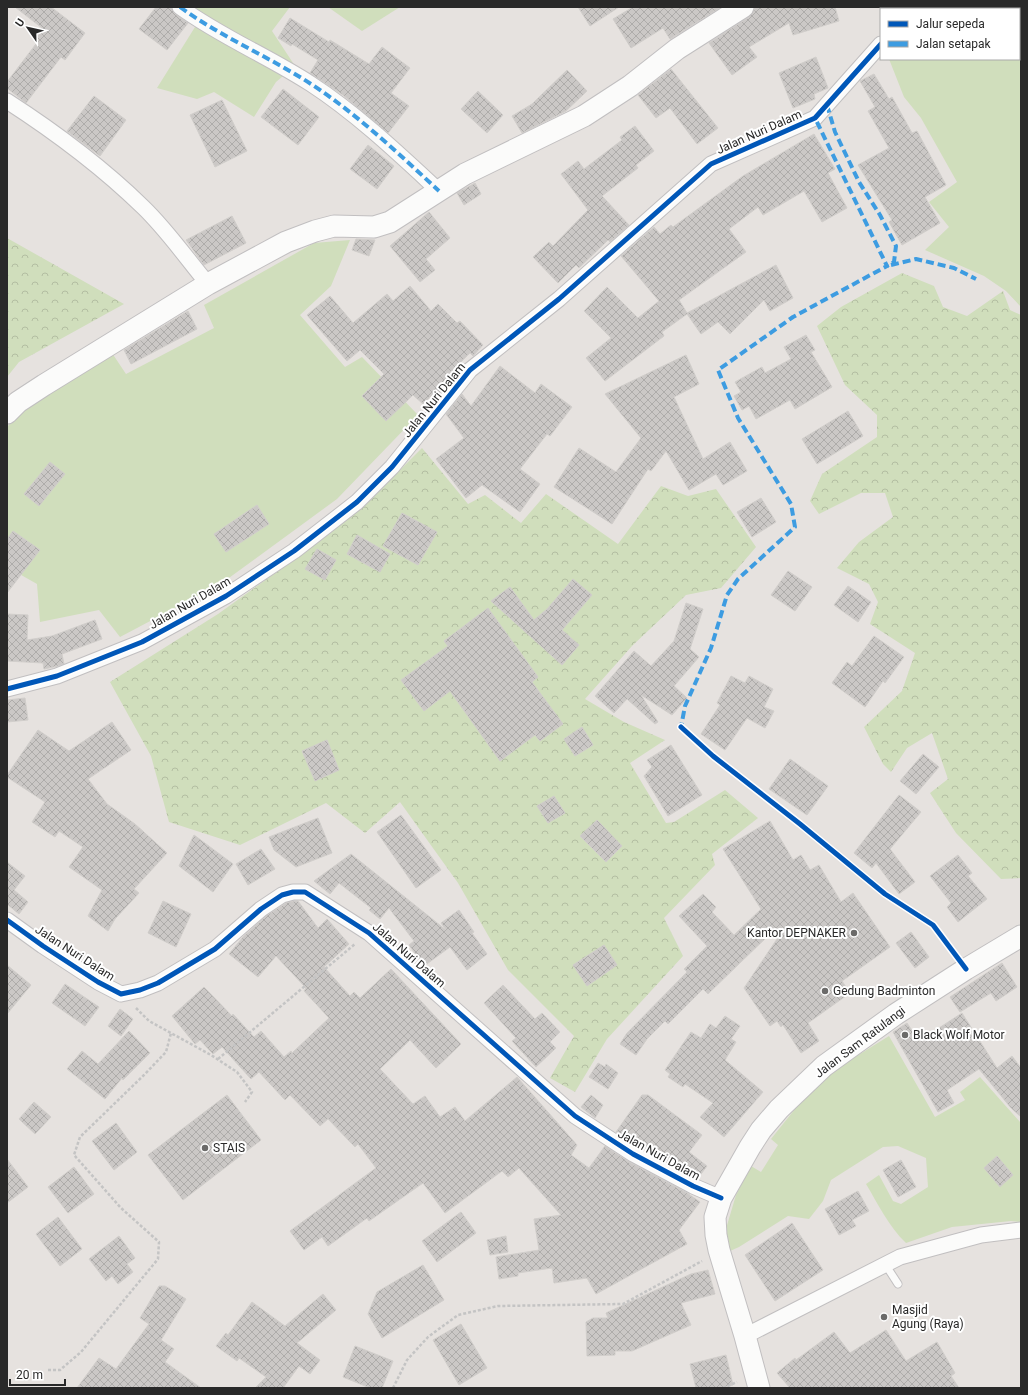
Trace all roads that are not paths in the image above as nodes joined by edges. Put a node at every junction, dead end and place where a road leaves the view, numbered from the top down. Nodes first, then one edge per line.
1 (180, 7) edge
2 (743, 7) edge
3 (880, 45) edge
4 (7, 101) edge
5 (440, 191) junction
6 (208, 284) junction
7 (7, 413) edge
8 (10, 685) edge
9 (7, 920) edge
10 (1021, 936) edge
11 (721, 1198) junction
12 (1021, 1230) edge
13 (885, 1264) junction
14 (898, 1284) dead end
15 (745, 1336) junction
16 (759, 1388) edge

1 - 5 street
2 - 5 main road
3 - 8 street, Jalan Nuri Dalam
4 - 6 street
5 - 6 main road
6 - 7 main road
9 - 11 street, Jalan Nuri Dalam
10 - 11 main road, Jalan Sam Ratulangi
11 - 15 main road, Jalan Sam Ratulangi
12 - 13 street
13 - 14 lane
13 - 15 street
15 - 16 main road, Jalan Sam Ratulangi

